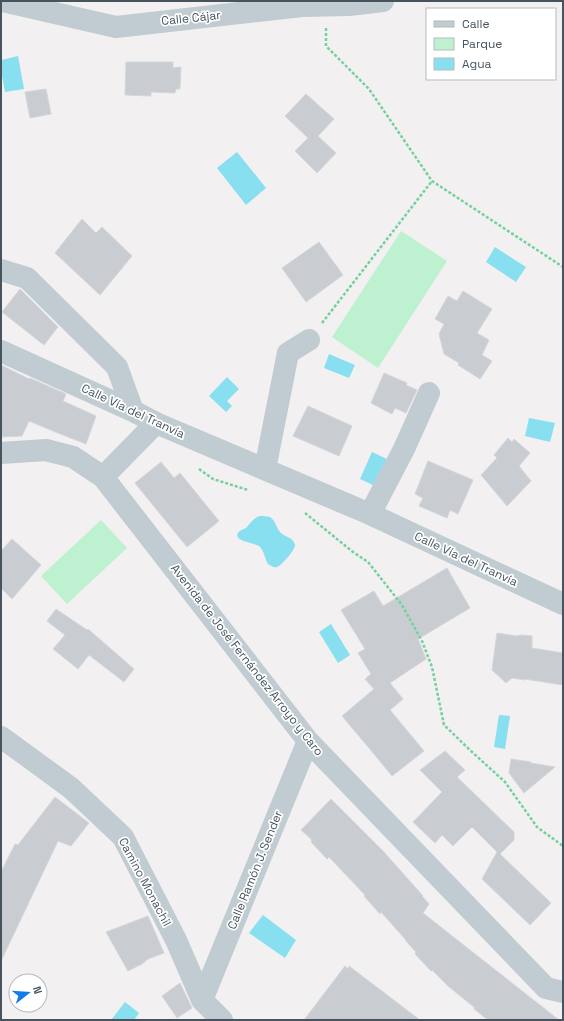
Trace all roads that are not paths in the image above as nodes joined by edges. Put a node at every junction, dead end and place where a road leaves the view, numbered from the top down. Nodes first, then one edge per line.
1 (2, 1) edge
2 (383, 1) edge
3 (312, 4) edge
4 (1, 270) edge
5 (309, 340) road end
6 (1, 351) edge
7 (429, 393) dead end
8 (133, 411) junction
9 (156, 423) junction
10 (1, 453) edge
11 (265, 470) junction
12 (102, 477) junction
13 (370, 514) junction
14 (563, 604) edge
15 (1, 737) edge
16 (308, 741) junction
17 (563, 992) edge
18 (202, 1000) junction
19 (222, 1020) edge

1 - 3 street, Calle Cájar
2 - 3 street, Calle Cájar
4 - 8 street
5 - 11 street
6 - 8 street, Calle Vía del Tranvía
7 - 13 street
8 - 9 street, Calle Vía del Tranvía
9 - 11 street, Calle Vía del Tranvía
9 - 12 street
10 - 12 street, Avenida de José Fernández Arroyo y Caro
11 - 13 street, Calle Vía del Tranvía
12 - 16 street, Avenida de José Fernández Arroyo y Caro
13 - 14 street, Calle Vía del Tranvía
15 - 18 street, Camino Monachil
16 - 17 street, Avenida de José Fernández Arroyo y Caro
16 - 18 street, Calle Ramón J. Sender
18 - 19 street, Camino Monachil

